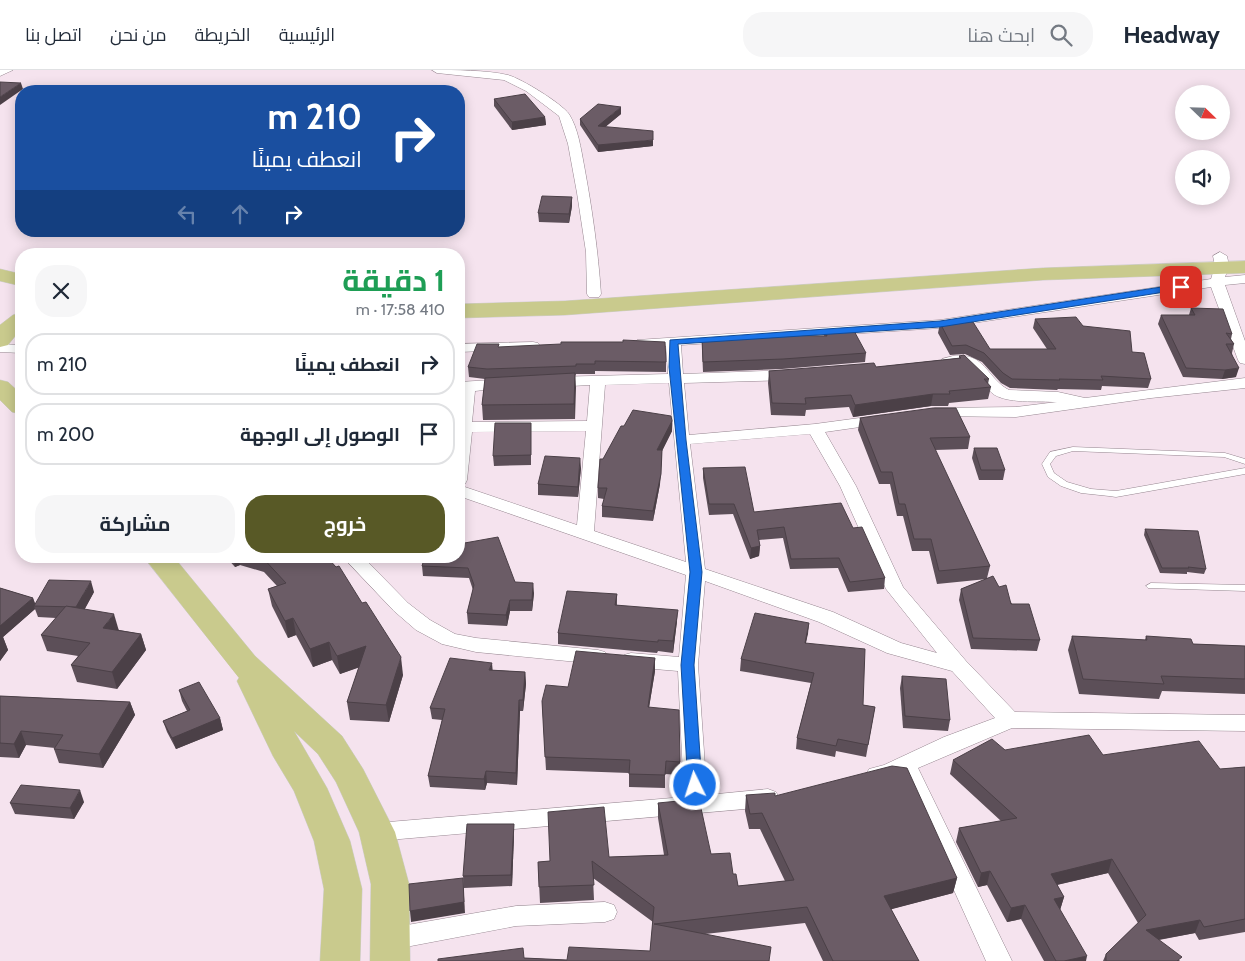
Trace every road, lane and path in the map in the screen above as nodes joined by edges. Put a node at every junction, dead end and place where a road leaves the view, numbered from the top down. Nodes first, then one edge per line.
1 (8, 70) edge
2 (437, 70) edge
3 (0, 73) edge
4 (1245, 255) edge
5 (1245, 267) edge
6 (1220, 268) junction
7 (0, 275) edge
8 (15, 279) edge
9 (1245, 279) edge
10 (0, 293) edge
11 (594, 294) junction
12 (15, 295) edge
13 (465, 298) edge
14 (465, 311) edge
15 (15, 324) edge
16 (0, 340) edge
17 (673, 342) junction
18 (624, 343) edge
19 (546, 346) edge
20 (0, 348) edge
21 (465, 348) edge
22 (15, 349) edge
23 (1245, 360) edge
24 (936, 363) edge
25 (811, 374) edge
26 (675, 378) junction
27 (598, 380) junction
28 (542, 382) edge
29 (1245, 383) edge
30 (524, 384) edge
31 (465, 386) edge
32 (0, 387) edge
33 (15, 401) edge
34 (0, 402) edge
35 (1084, 402) junction
36 (15, 411) edge
37 (922, 414) edge
38 (893, 418) edge
39 (594, 426) junction
40 (465, 428) edge
41 (815, 429) junction
42 (681, 440) junction
43 (1245, 462) edge
44 (1245, 471) edge
45 (465, 492) edge
46 (585, 534) junction
47 (163, 563) edge
48 (358, 563) edge
49 (696, 572) junction
50 (1152, 586) dead end
51 (1245, 588) edge
52 (244, 664) junction
53 (688, 665) junction
54 (959, 666) junction
55 (1010, 720) junction
56 (1245, 722) edge
57 (889, 772) junction
58 (861, 778) edge
59 (788, 796) edge
60 (696, 805) junction
61 (376, 832) junction
62 (605, 912) dead end
63 (390, 950) edge
64 (340, 961) edge
65 (999, 961) edge

1 - 3 street
2 - 11 street
4 - 6 main road
5 - 6 main road
6 - 9 street
6 - 11 main road
6 - 14 main road
6 - 17 street
6 - 23 street
7 - 8 main road
10 - 12 main road
11 - 13 main road
15 - 16 main road
17 - 18 street
17 - 26 street
19 - 21 street
20 - 22 street
24 - 35 street
25 - 26 street
26 - 27 street
26 - 42 street
27 - 28 street
27 - 39 street
29 - 35 street
30 - 31 street
32 - 33 main road
34 - 36 main road
35 - 37 street
38 - 41 street
39 - 40 street
39 - 46 street
41 - 42 street
41 - 54 street
42 - 49 street
43 - 44 lane
45 - 46 street
46 - 49 street
47 - 52 main road
48 - 53 street
49 - 53 street
49 - 54 street
50 - 51 lane
52 - 61 main road
52 - 64 main road
53 - 60 street
54 - 55 street
55 - 56 street
55 - 57 street
57 - 58 street
57 - 65 street
59 - 60 street
60 - 61 street
61 - 63 main road
62 - 63 street

